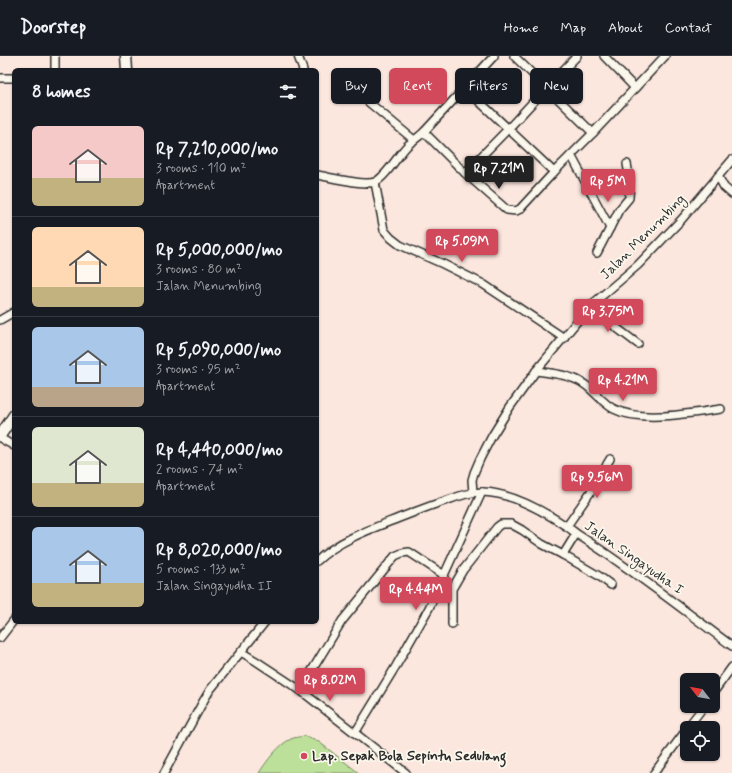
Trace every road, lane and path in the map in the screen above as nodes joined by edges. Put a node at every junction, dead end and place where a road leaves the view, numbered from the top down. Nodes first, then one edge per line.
1 (55, 56) edge
2 (126, 56) edge
3 (298, 56) edge
4 (494, 56) edge
5 (514, 56) edge
6 (577, 56) edge
7 (604, 56) edge
8 (665, 56) edge
9 (54, 68) edge
10 (127, 68) edge
11 (302, 68) edge
12 (483, 68) edge
13 (565, 68) edge
14 (530, 72) edge
15 (0, 78) edge
16 (12, 78) edge
17 (636, 88) junction
18 (455, 99) edge
19 (371, 104) edge
20 (482, 104) edge
21 (531, 104) edge
22 (563, 104) edge
23 (508, 129) junction
24 (424, 132) junction
25 (593, 133) junction
26 (414, 140) junction
27 (571, 155) junction
28 (732, 160) edge
29 (627, 164) dead end
30 (554, 172) junction
31 (465, 173) junction
32 (319, 175) edge
33 (718, 176) junction
34 (376, 182) junction
35 (732, 194) edge
36 (610, 228) junction
37 (597, 253) dead end
38 (589, 307) junction
39 (12, 313) edge
40 (0, 320) edge
41 (564, 338) junction
42 (638, 344) dead end
43 (536, 371) junction
44 (721, 409) dead end
45 (12, 418) edge
46 (0, 437) edge
47 (12, 445) edge
48 (610, 459) dead end
49 (473, 492) junction
50 (482, 492) junction
51 (567, 526) junction
52 (576, 534) junction
53 (563, 555) junction
54 (319, 559) edge
55 (444, 575) junction
56 (611, 585) dead end
57 (12, 623) edge
58 (263, 624) edge
59 (452, 624) dead end
60 (0, 638) edge
61 (732, 646) edge
62 (241, 652) junction
63 (732, 668) edge
64 (720, 684) edge
65 (300, 690) junction
66 (699, 713) edge
67 (692, 721) edge
68 (355, 733) junction
69 (680, 738) edge
70 (164, 773) edge
71 (406, 773) edge
72 (654, 773) edge

1 - 9 street
2 - 10 main road
3 - 11 street
4 - 12 street
5 - 14 street
6 - 13 street
7 - 17 street
8 - 17 street
15 - 16 street
17 - 25 street
18 - 24 street
19 - 26 street
20 - 23 street
21 - 23 street
22 - 25 street
23 - 30 street
23 - 31 street
24 - 26 street
24 - 31 street
25 - 27 street
26 - 34 street
27 - 30 street
27 - 36 street
28 - 33 street, Jalan Menumbing
29 - 36 street
30 - 31 street
32 - 34 street
33 - 35 street
33 - 38 street, Jalan Menumbing
34 - 41 street
36 - 37 street
38 - 41 street, Jalan Menumbing
38 - 42 street
39 - 40 street
41 - 43 street, Jalan Menumbing
43 - 44 street
43 - 49 street, Jalan Menumbing
45 - 46 main road
46 - 47 street
48 - 51 street
49 - 50 street, Jalan Singayudha I
49 - 54 street, Jalan Singayudha I
50 - 51 street, Jalan Singayudha I
50 - 55 street
51 - 52 street, Jalan Singayudha I
52 - 53 street
52 - 61 street, Jalan Singayudha I
53 - 56 street
53 - 59 street
55 - 65 street
55 - 68 street
57 - 60 street
58 - 62 street
62 - 65 street
62 - 70 street
63 - 64 street
65 - 68 street
66 - 67 street
68 - 71 street
69 - 72 street

